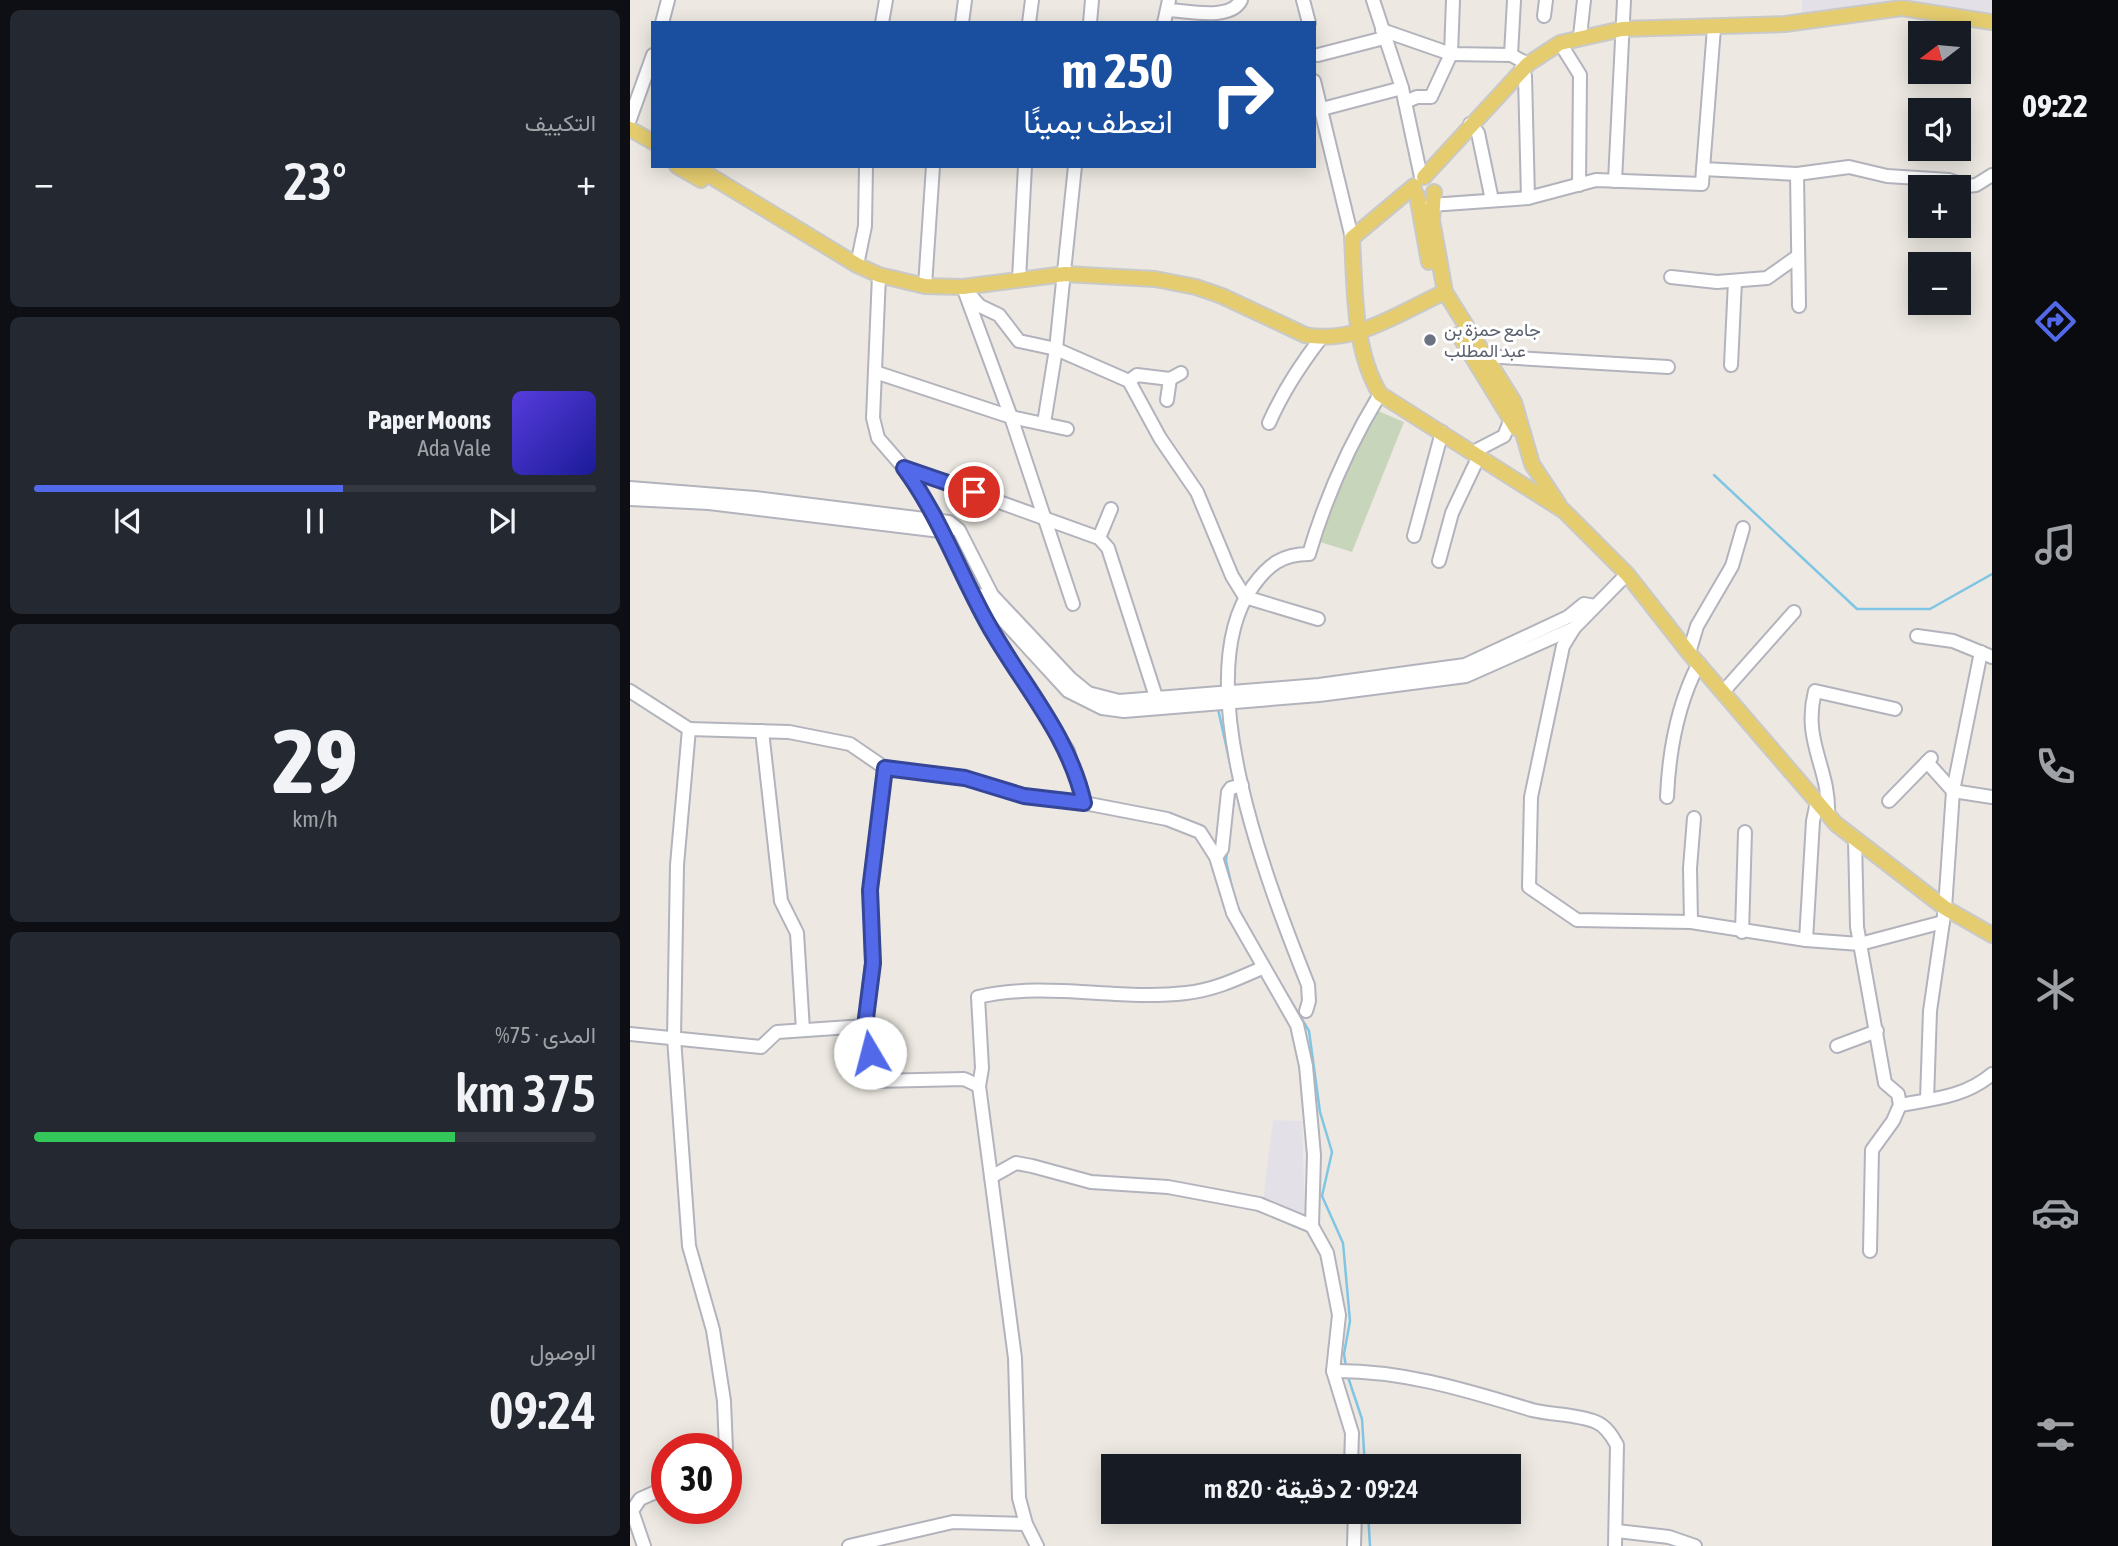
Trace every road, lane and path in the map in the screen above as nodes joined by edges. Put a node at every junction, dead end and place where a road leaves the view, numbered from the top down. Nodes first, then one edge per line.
1 (668, 0) edge
2 (886, 0) edge
3 (965, 0) edge
4 (1032, 0) edge
5 (1093, 0) edge
6 (1241, 0) edge
7 (1303, 0) edge
8 (1373, 0) edge
9 (1453, 0) edge
10 (1514, 0) edge
11 (1546, 0) edge
12 (1584, 0) edge
13 (1624, 0) edge
14 (1167, 11) edge
15 (1544, 16) dead end
16 (663, 21) edge
17 (882, 21) edge
18 (962, 21) edge
19 (1029, 21) edge
20 (1090, 21) edge
21 (1308, 21) edge
22 (1992, 22) edge
23 (1714, 28) junction
24 (1622, 29) junction
25 (1383, 34) junction
26 (1580, 36) junction
27 (1560, 43) junction
28 (1316, 52) edge
29 (1451, 54) junction
30 (1511, 55) junction
31 (651, 61) edge
32 (1524, 66) junction
33 (1316, 88) edge
34 (1402, 88) junction
35 (1405, 102) junction
36 (1322, 109) junction
37 (630, 120) edge
38 (1470, 124) junction
39 (630, 129) edge
40 (630, 139) edge
41 (651, 141) edge
42 (651, 151) edge
43 (680, 168) edge
44 (697, 168) edge
45 (866, 168) edge
46 (933, 168) edge
47 (1025, 168) edge
48 (1075, 168) edge
49 (1703, 169) junction
50 (1797, 174) junction
51 (1992, 175) edge
52 (1615, 181) junction
53 (1419, 184) junction
54 (1579, 185) junction
55 (1528, 198) junction
56 (1433, 199) junction
57 (1492, 200) junction
58 (804, 235) junction
59 (1352, 238) junction
60 (1798, 256) junction
61 (857, 265) junction
62 (1065, 274) junction
63 (879, 275) junction
64 (1671, 277) dead end
65 (1019, 279) junction
66 (1735, 281) junction
67 (925, 286) junction
68 (963, 287) junction
69 (1440, 294) junction
70 (1799, 306) dead end
71 (1359, 331) junction
72 (1321, 338) junction
73 (1056, 349) junction
74 (1484, 356) junction
75 (1731, 365) dead end
76 (1668, 367) dead end
77 (875, 372) junction
78 (1129, 381) junction
79 (1380, 394) junction
80 (1167, 400) dead end
81 (1011, 417) junction
82 (1511, 419) junction
83 (1044, 423) junction
84 (1269, 423) dead end
85 (1067, 429) dead end
86 (1441, 432) junction
87 (1523, 442) junction
88 (1476, 454) junction
89 (904, 468) junction
90 (630, 488) edge
91 (630, 499) edge
92 (709, 499) junction
93 (1111, 509) dead end
94 (1563, 511) junction
95 (1044, 516) junction
96 (941, 526) junction
97 (1743, 528) dead end
98 (1414, 536) dead end
99 (1099, 538) junction
100 (1439, 561) dead end
101 (1627, 573) junction
102 (1245, 597) junction
103 (1073, 604) dead end
104 (1595, 606) junction
105 (1794, 612) dead end
106 (1318, 619) dead end
107 (1574, 628) junction
108 (1917, 636) dead end
109 (1987, 654) edge
110 (1694, 658) junction
111 (630, 691) edge
112 (1723, 692) junction
113 (1229, 695) junction
114 (1156, 697) junction
115 (1895, 709) dead end
116 (689, 729) junction
117 (762, 731) junction
118 (885, 768) junction
119 (1242, 785) junction
120 (1953, 791) junction
121 (1667, 797) dead end
122 (1992, 797) edge
123 (1889, 801) dead end
124 (1818, 802) junction
125 (1084, 803) junction
126 (1828, 814) junction
127 (1695, 818) dead end
128 (1745, 832) dead end
129 (1855, 839) junction
130 (1216, 857) junction
131 (1944, 915) junction
132 (1691, 922) junction
133 (1742, 932) junction
134 (1992, 935) edge
135 (1806, 940) junction
136 (1860, 944) junction
137 (1262, 968) junction
138 (1306, 1011) dead end
139 (865, 1026) junction
140 (803, 1030) junction
141 (1877, 1031) junction
142 (630, 1034) edge
143 (674, 1038) junction
144 (1837, 1046) dead end
145 (1992, 1074) edge
146 (979, 1086) junction
147 (1927, 1100) junction
148 (1900, 1105) junction
149 (991, 1177) junction
150 (1312, 1226) junction
151 (1871, 1251) dead end
152 (1333, 1371) junction
153 (725, 1433) edge
154 (1351, 1454) edge
155 (651, 1494) edge
156 (1026, 1524) junction
157 (1355, 1524) edge
158 (1618, 1531) junction
159 (644, 1546) edge
160 (849, 1546) edge
161 (1037, 1546) edge
162 (1354, 1546) edge
163 (1615, 1546) edge
164 (1695, 1546) edge

1 - 16 street
2 - 17 street
3 - 18 street
4 - 19 street
5 - 20 street
6 - 14 street
7 - 21 street
8 - 25 street
9 - 29 street
10 - 30 street
11 - 15 street
12 - 26 street
13 - 24 street
22 - 23 main road
23 - 24 main road
23 - 49 street
24 - 26 main road
24 - 52 street
25 - 28 street
25 - 29 street
25 - 34 street
26 - 27 main road
27 - 32 main road
27 - 54 street
29 - 30 street
29 - 35 street
30 - 32 street
31 - 37 street
32 - 38 main road
32 - 55 street
33 - 36 street
34 - 35 street
34 - 36 street
35 - 53 street
36 - 59 street
38 - 53 main road
38 - 57 street
39 - 41 main road
40 - 42 main road
43 - 58 main road
44 - 58 main road
45 - 61 street
46 - 67 street
47 - 65 street
48 - 62 street
49 - 50 street
49 - 52 street
50 - 51 street
50 - 60 street
52 - 54 street
53 - 56 main road
53 - 59 main road
53 - 69 main road
54 - 55 street
55 - 57 street
56 - 57 street
56 - 69 main road
58 - 61 main road
59 - 71 main road
60 - 66 street
60 - 70 street
61 - 63 main road
62 - 65 main road
62 - 72 main road
62 - 73 street
63 - 67 main road
63 - 77 street
64 - 66 street
65 - 68 main road
66 - 75 street
67 - 68 main road
68 - 73 street
68 - 81 street
69 - 71 main road
69 - 74 main road
69 - 82 main road
71 - 72 main road
71 - 79 main road
72 - 84 street
73 - 78 street
73 - 83 street
74 - 76 street
74 - 87 main road
77 - 81 street
77 - 89 street
78 - 80 street
78 - 102 street
79 - 86 main road
79 - 102 street
81 - 83 street
81 - 95 street
82 - 87 main road
82 - 88 street
83 - 85 street
86 - 88 main road
86 - 98 street
87 - 94 main road
88 - 94 main road
88 - 100 street
89 - 95 street
89 - 96 street
90 - 92 street
91 - 92 street
92 - 96 street
93 - 99 street
94 - 101 main road
95 - 99 street
95 - 103 street
96 - 113 street
96 - 114 street
96 - 125 street
97 - 110 street
99 - 114 street
101 - 104 street
101 - 110 main road
102 - 106 street
102 - 113 street
104 - 107 street
104 - 113 street
105 - 112 street
107 - 113 street
107 - 132 street
108 - 109 street
109 - 120 street
110 - 112 main road
110 - 121 street
111 - 116 street
112 - 124 main road
113 - 114 street
113 - 119 street
115 - 126 street
116 - 117 street
116 - 143 street
117 - 118 street
117 - 140 street
118 - 125 street
118 - 139 street
119 - 130 street
119 - 138 street
120 - 122 street
120 - 123 street
120 - 131 street
124 - 126 main road
124 - 135 street
125 - 130 street
126 - 129 main road
127 - 132 street
128 - 133 street
129 - 131 main road
129 - 136 street
130 - 137 street
131 - 134 main road
131 - 136 street
131 - 147 street
132 - 133 street
133 - 135 street
135 - 136 street
136 - 141 street
137 - 146 street
137 - 150 street
139 - 140 street
139 - 146 street
140 - 143 street
141 - 144 street
141 - 148 street
142 - 143 street
143 - 153 street
145 - 147 street
146 - 149 street
147 - 148 street
148 - 151 street
149 - 150 street
149 - 156 street
150 - 152 street
152 - 154 street
152 - 158 street
155 - 159 street
156 - 160 street
156 - 161 street
157 - 162 street
158 - 163 street
158 - 164 street

